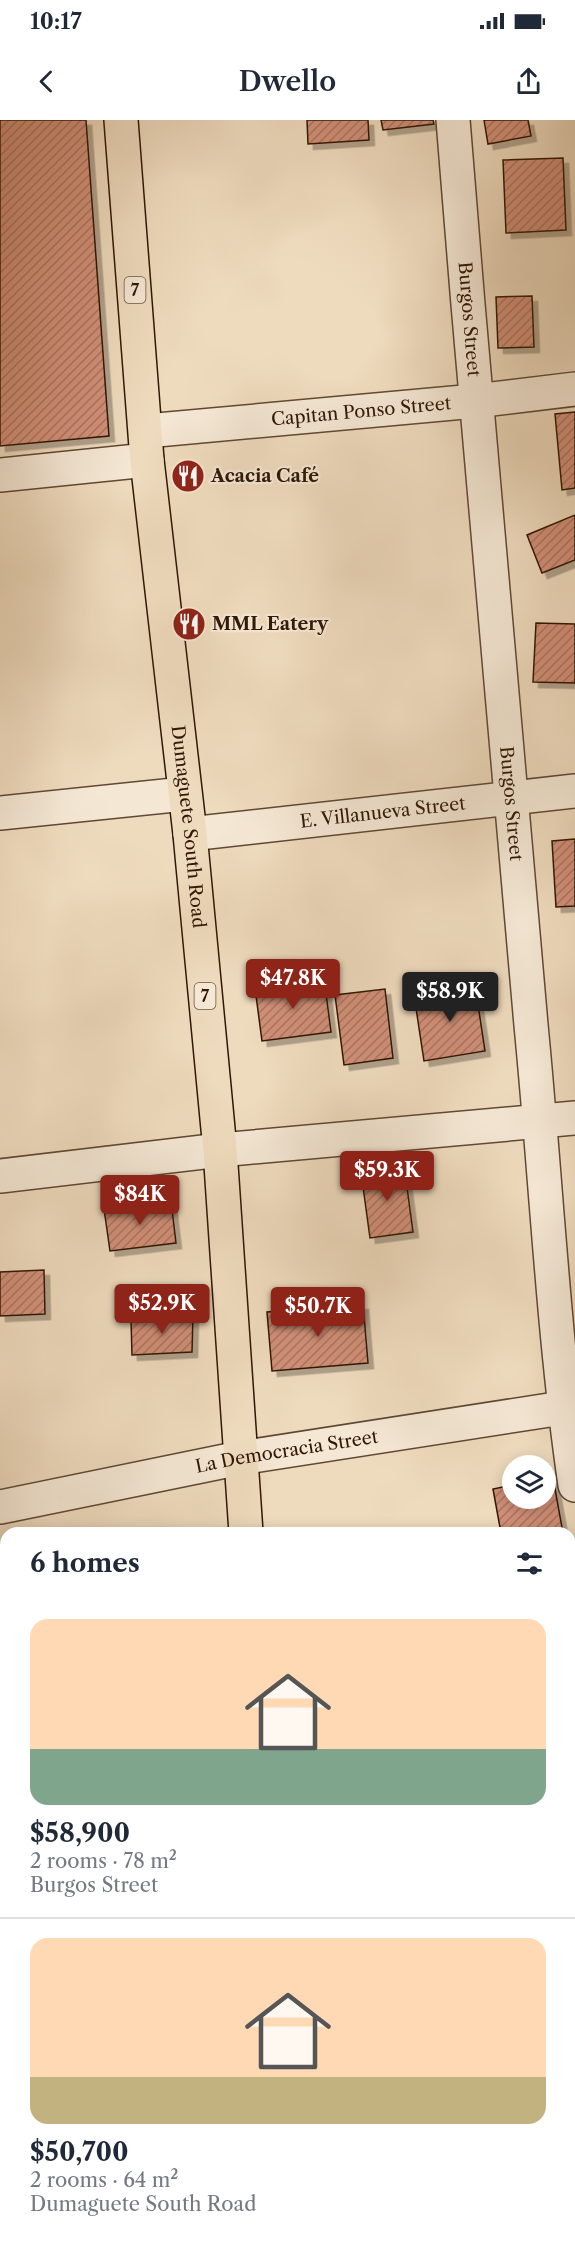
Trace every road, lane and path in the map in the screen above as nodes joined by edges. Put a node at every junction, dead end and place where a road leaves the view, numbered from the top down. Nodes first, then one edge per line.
1 (121, 120) edge
2 (453, 120) edge
3 (575, 389) edge
4 (475, 401) junction
5 (147, 445) junction
6 (0, 475) edge
7 (575, 791) edge
8 (184, 794) junction
9 (511, 799) junction
10 (0, 813) edge
11 (190, 834) junction
12 (575, 1118) edge
13 (540, 1122) junction
14 (220, 1150) junction
15 (0, 1176) edge
16 (569, 1407) edge
17 (240, 1458) junction
18 (575, 1485) edge
19 (0, 1507) edge
20 (246, 1527) edge

1 - 5 highway, Dumaguete South Road / 7
2 - 4 street, Burgos Street
3 - 4 street, Capitan Ponso Street
4 - 5 street, Capitan Ponso Street
4 - 9 street, Burgos Street
5 - 6 street, Capitan Ponso Street
5 - 8 highway, Dumaguete South Road / 7
7 - 9 street, E. Villanueva Street
8 - 10 street
8 - 11 highway, Dumaguete South Road / 7
9 - 11 street, E. Villanueva Street
9 - 13 street, Burgos Street
11 - 14 highway, Dumaguete South Road / 7
12 - 13 street
13 - 14 street
13 - 16 street, Burgos Street
14 - 15 street
14 - 17 highway, Dumaguete South Road / 7
16 - 17 street, La Democracia Street
16 - 18 street, Burgos Street
17 - 19 street, La Democracia Street
17 - 20 highway, Dumaguete South Road / 7

